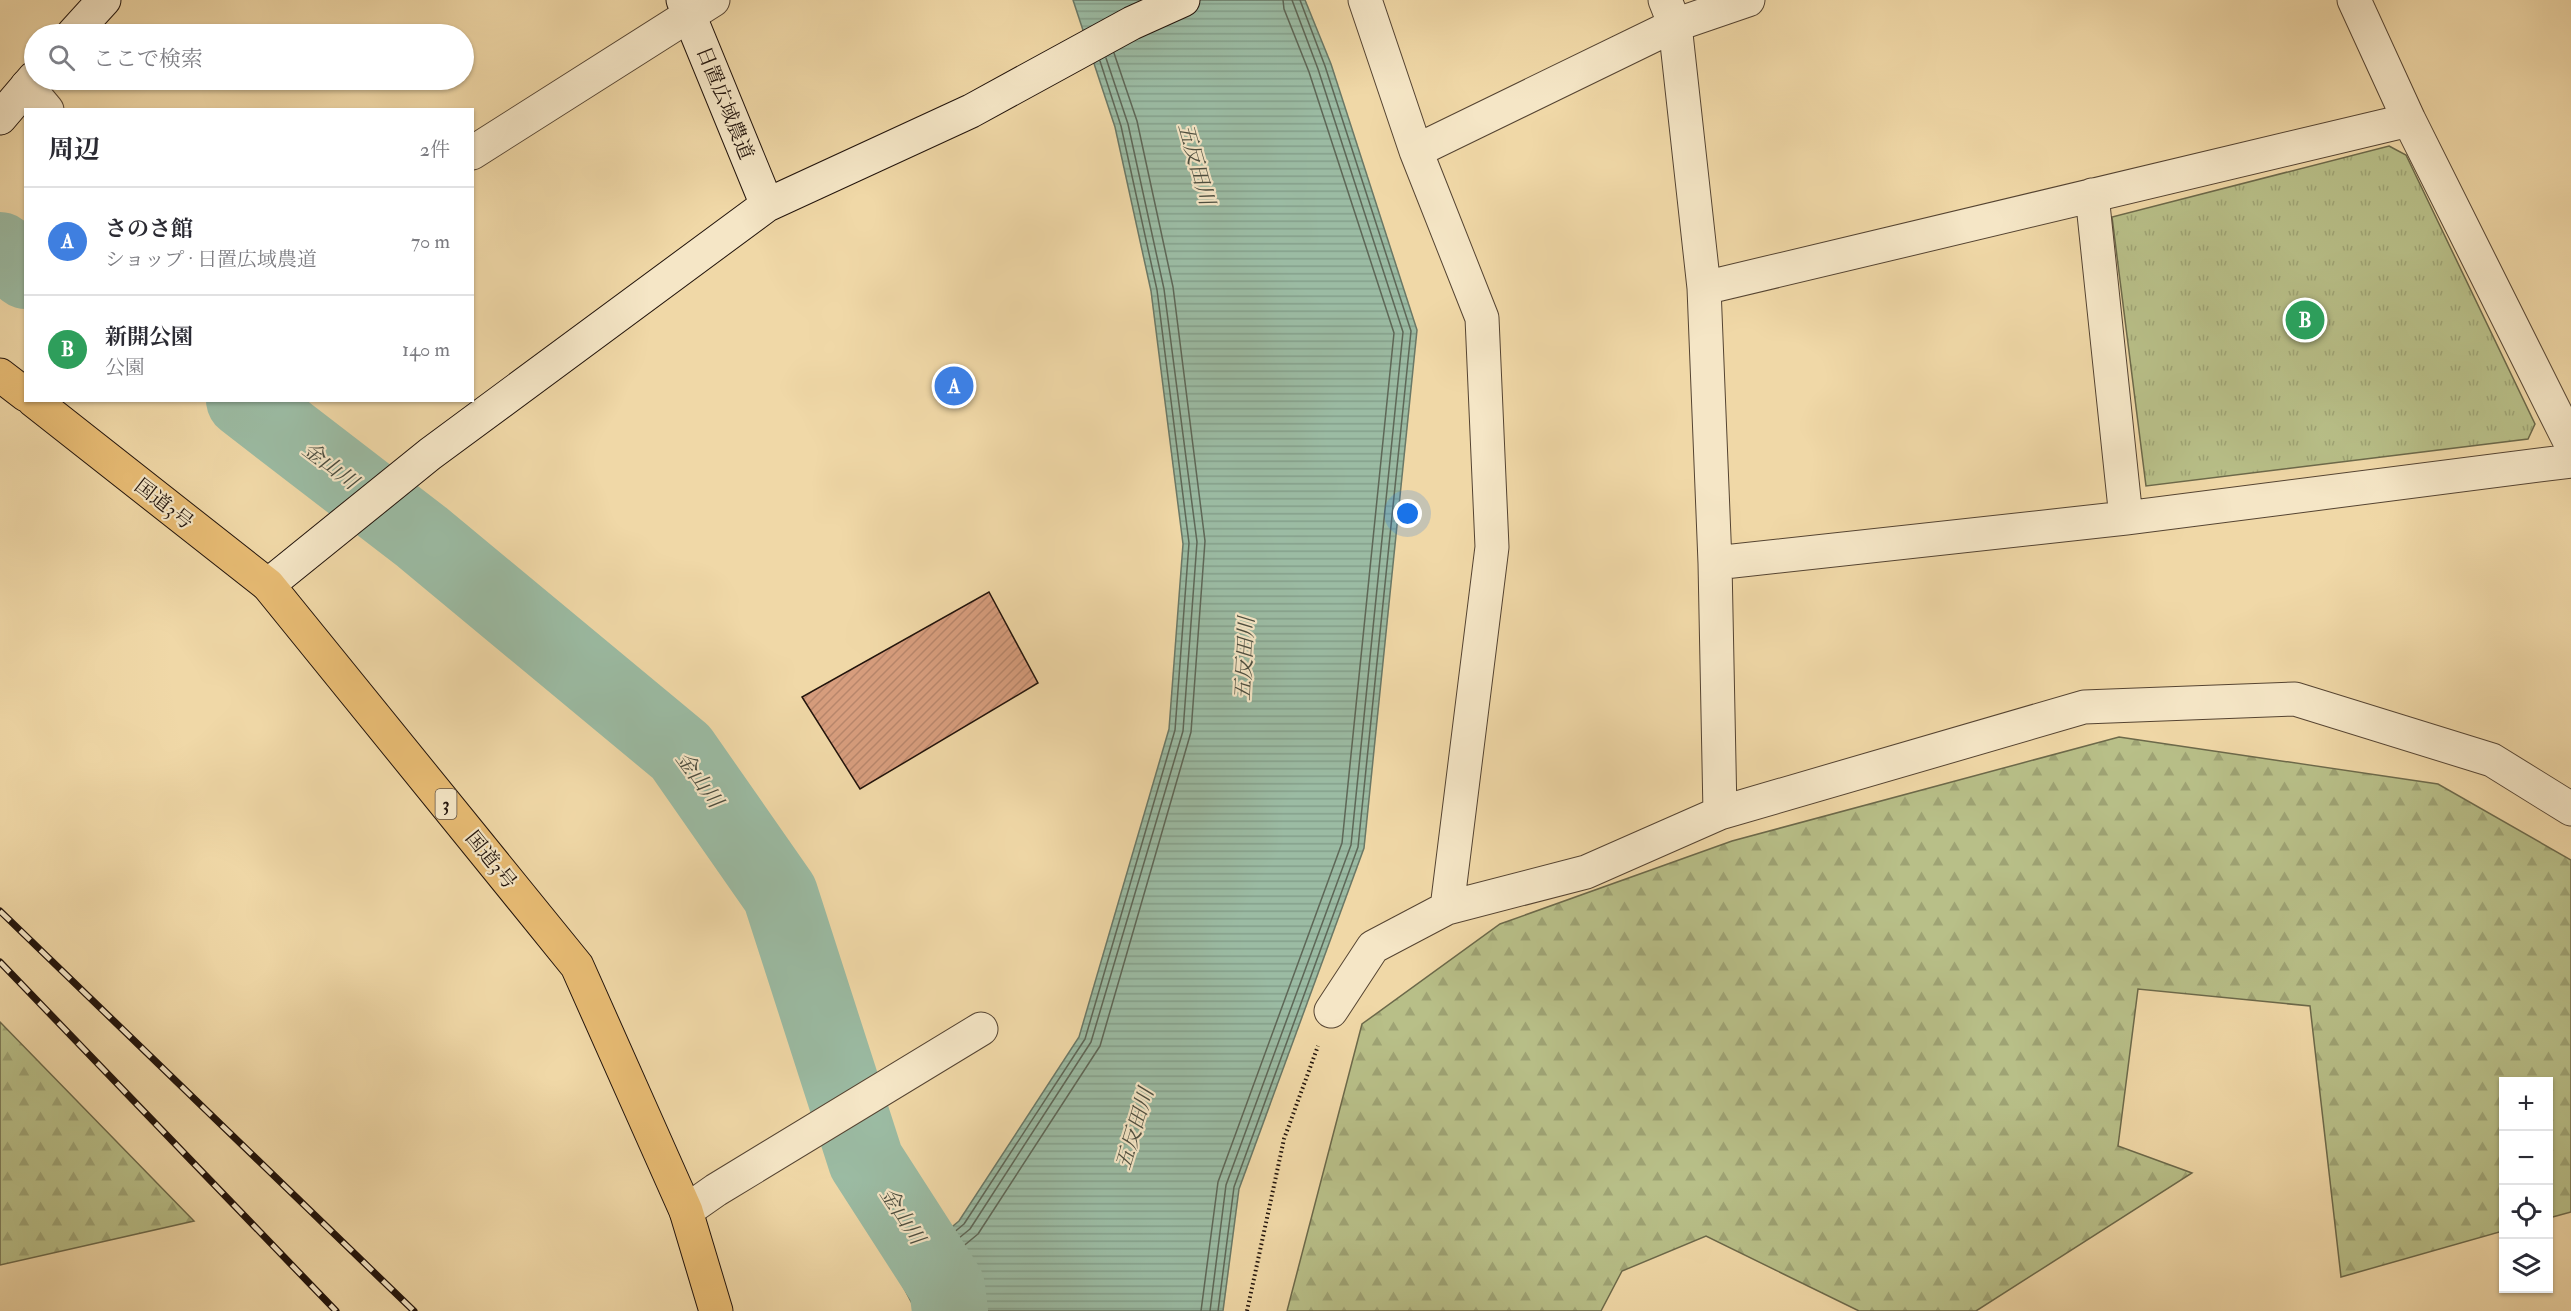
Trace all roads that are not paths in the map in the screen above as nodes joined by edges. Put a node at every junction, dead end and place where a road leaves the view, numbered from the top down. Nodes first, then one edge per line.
1 (104, 0) edge
2 (1183, 0) edge
3 (1365, 0) edge
4 (1748, 0) edge
5 (2354, 0) edge
6 (695, 5) edge
7 (1670, 12) edge
8 (82, 24) edge
9 (2409, 120) junction
10 (1416, 151) junction
11 (474, 152) edge
12 (2092, 195) junction
13 (767, 206) junction
14 (1704, 288) junction
15 (0, 375) edge
16 (24, 393) edge
17 (36, 402) edge
18 (2571, 444) edge
19 (2571, 460) edge
20 (2126, 518) junction
21 (1715, 563) junction
22 (268, 585) junction
23 (2571, 809) edge
24 (1720, 813) junction
25 (1447, 908) junction
26 (1331, 1011) road end
27 (981, 1029) dead end
28 (686, 1210) junction
29 (716, 1311) edge

1 - 8 street
2 - 13 street
3 - 10 street
4 - 7 street
5 - 9 street
6 - 11 street
6 - 13 street, 日置広域農道
7 - 10 street
7 - 14 street
9 - 12 street
9 - 18 street
10 - 25 street
12 - 14 street
12 - 20 street
13 - 22 street
14 - 21 street
15 - 16 highway
17 - 22 highway, 国道3号 / 3
19 - 20 street
20 - 21 street
21 - 24 street
22 - 28 highway, 国道3号 / 3
23 - 24 street
24 - 25 street
25 - 26 street
27 - 28 street
28 - 29 highway, 国道3号 / 3

